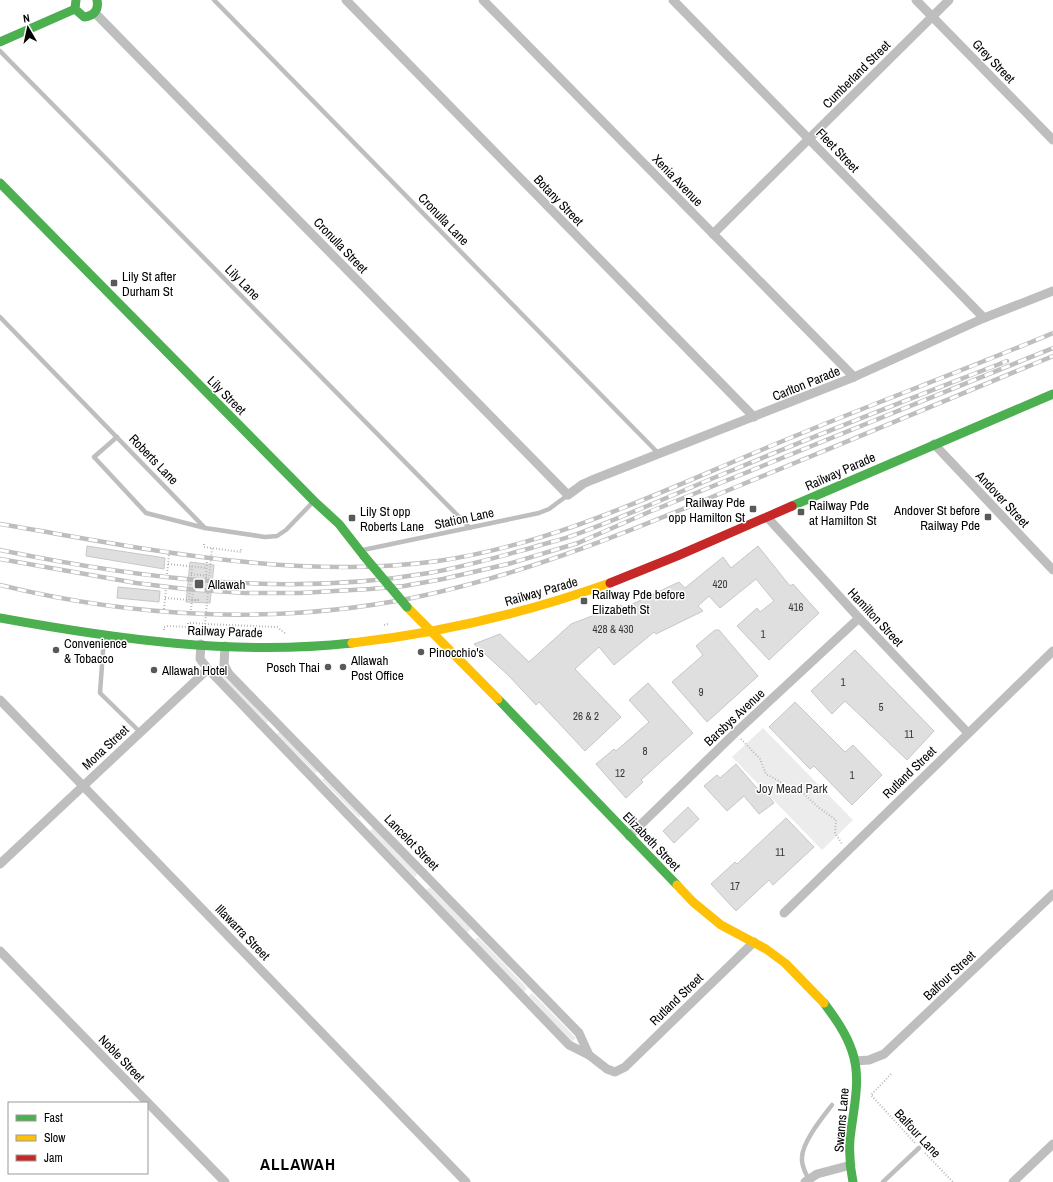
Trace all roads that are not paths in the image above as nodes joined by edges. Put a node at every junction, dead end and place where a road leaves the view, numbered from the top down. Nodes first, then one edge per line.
1 (97, 0) edge
2 (214, 0) edge
3 (346, 0) edge
4 (483, 0) edge
5 (673, 0) edge
6 (916, 0) edge
7 (949, 0) edge
8 (75, 5) edge
9 (96, 13) junction
10 (932, 16) junction
11 (0, 42) edge
12 (0, 51) edge
13 (809, 138) junction
14 (1053, 140) edge
15 (0, 183) edge
16 (713, 234) junction
17 (1053, 290) edge
18 (0, 317) edge
19 (984, 318) junction
20 (854, 377) junction
21 (1053, 394) edge
22 (754, 417) junction
23 (117, 437) junction
24 (934, 444) junction
25 (659, 454) junction
26 (568, 495) junction
27 (314, 501) junction
28 (767, 517) junction
29 (205, 528) junction
30 (470, 528) junction
31 (362, 553) junction
32 (1053, 570) edge
33 (0, 618) edge
34 (860, 618) junction
35 (428, 631) junction
36 (104, 636) junction
37 (201, 644) junction
38 (225, 646) junction
39 (1053, 651) edge
40 (224, 665) junction
41 (208, 669) junction
42 (0, 700) edge
43 (140, 732) junction
44 (968, 733) junction
45 (83, 785) junction
46 (629, 836) junction
47 (0, 864) edge
48 (1053, 894) edge
49 (784, 913) dead end
50 (754, 942) junction
51 (0, 951) edge
52 (589, 1055) junction
53 (856, 1061) junction
54 (615, 1072) joint
55 (147, 1102) edge
56 (148, 1103) edge
57 (832, 1105) dead end
58 (1053, 1144) edge
59 (919, 1148) road end
60 (851, 1165) junction
61 (806, 1180) edge
62 (225, 1182) edge
63 (466, 1182) edge
64 (853, 1182) edge
65 (883, 1182) edge
66 (1013, 1182) edge

1 - 9 main road
2 - 25 lane, Cronulla Lane
3 - 22 street, Botany Street
4 - 16 street, Xenia Avenue
5 - 13 street, Fleet Street
6 - 10 street, Grey Street
7 - 10 street, Cumberland Street
8 - 9 main road
8 - 11 main road
9 - 26 street, Cronulla Street
10 - 13 street, Cumberland Street
10 - 14 street, Grey Street
12 - 30 lane, Lily Lane
13 - 16 street, Cumberland Street
13 - 19 street, Fleet Street
15 - 27 main road, Lily Street
16 - 20 street, Xenia Avenue
17 - 19 street, Carlton Parade
18 - 23 lane, Roberts Lane
19 - 20 street, Carlton Parade
20 - 22 street, Carlton Parade
21 - 24 main road, Railway Parade
22 - 25 street, Carlton Parade
23 - 29 lane, Roberts Lane
23 - 29 lane
24 - 28 main road, Railway Parade
24 - 32 street, Andover Street
25 - 26 street, Carlton Parade
26 - 30 lane, Station Lane
27 - 29 lane
27 - 31 main road, Lily Street
28 - 34 street, Hamilton Street
28 - 35 main road, Railway Parade
30 - 31 lane, Station Lane
31 - 35 main road, Lily Street, bridge
33 - 36 main road, Railway Parade
34 - 44 street, Hamilton Street
34 - 46 street, Barsbys Avenue
35 - 38 main road, Railway Parade
35 - 46 main road, Elizabeth Street
36 - 37 main road, Railway Parade
36 - 43 lane
37 - 38 main road, Railway Parade
37 - 41 street
38 - 40 street
39 - 44 street, Rutland Street
40 - 41 street
40 - 52 street, Lancelot Street
41 - 43 street, Mona Street
41 - 52 street, Lancelot Street
42 - 45 street, Illawarra Street
43 - 45 street, Mona Street
44 - 49 street, Rutland Street
45 - 47 street, Mona Street
45 - 63 street, Illawarra Street
46 - 50 main road, Elizabeth Street
48 - 53 street, Balfour Street
50 - 53 main road, Elizabeth Street
50 - 54 street, Rutland Street
51 - 55 street, Noble Street
52 - 54 street, Lancelot Street
53 - 60 main road, Swanns Lane
56 - 62 street, Noble Street
57 - 61 lane
58 - 66 street
59 - 65 lane
60 - 61 street
60 - 64 main road, Swanns Lane

